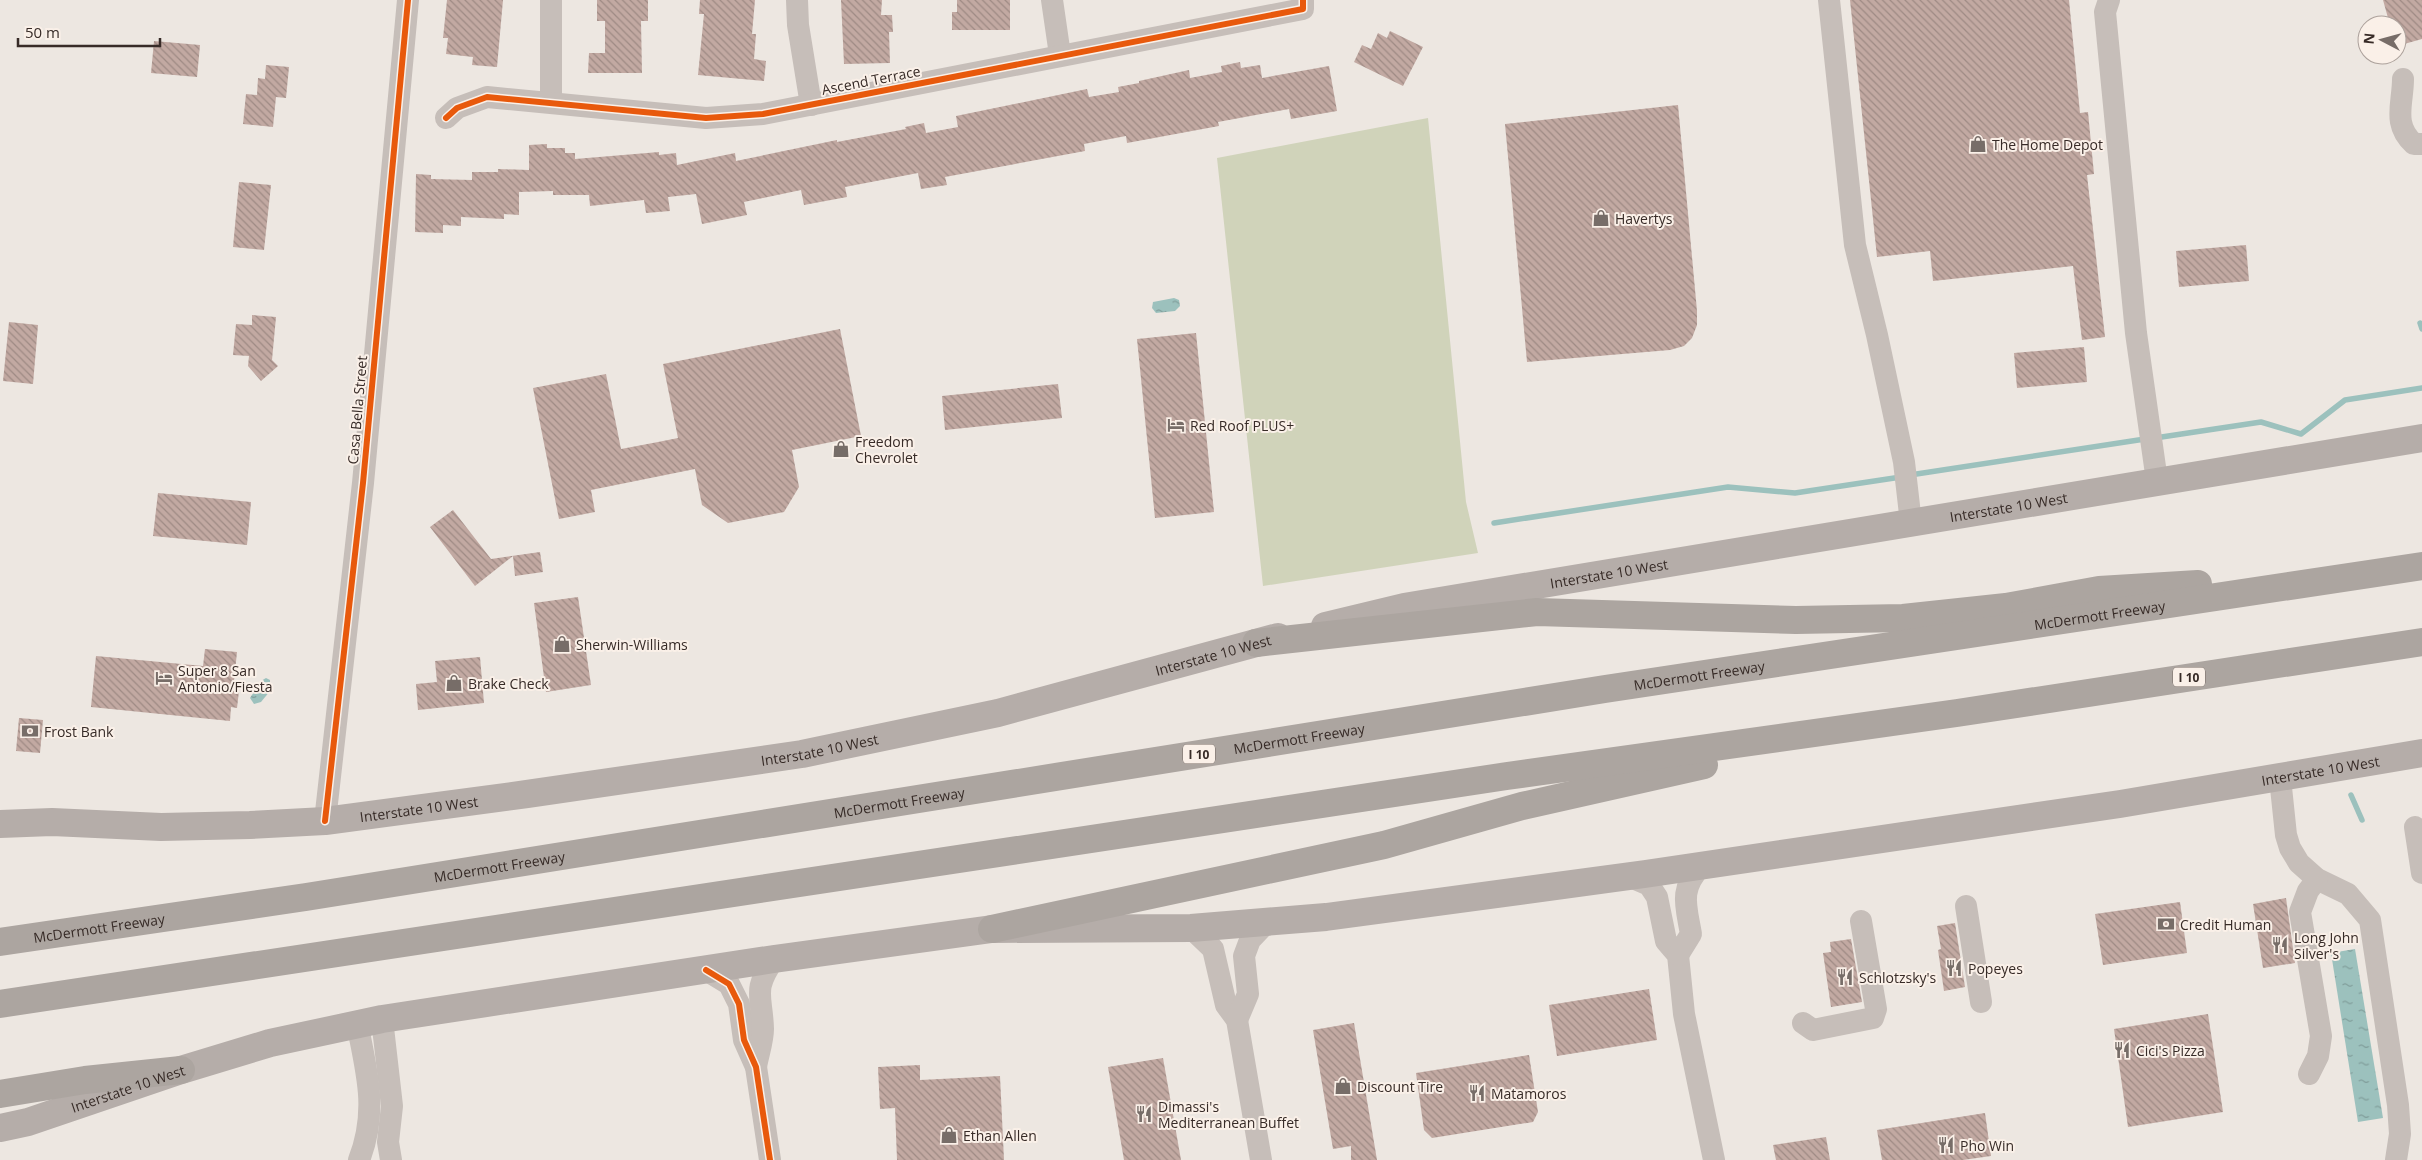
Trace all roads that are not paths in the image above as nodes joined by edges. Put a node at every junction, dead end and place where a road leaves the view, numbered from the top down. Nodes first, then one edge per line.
1 (408, 0) edge
2 (550, 0) edge
3 (797, 0) edge
4 (1052, 0) edge
5 (1829, 0) edge
6 (2109, 0) edge
7 (1303, 4) edge
8 (1060, 55) junction
9 (2403, 79) dead end
10 (551, 102) junction
11 (811, 105) junction
12 (446, 118) dead end
13 (2422, 144) edge
14 (2422, 438) edge
15 (2157, 481) junction
16 (1911, 523) junction
17 (2410, 568) edge
18 (1256, 642) junction
19 (2422, 642) edge
20 (1957, 713) junction
21 (2422, 753) edge
22 (2280, 778) junction
23 (325, 821) junction
24 (0, 824) edge
25 (2414, 827) dead end
26 (1700, 866) junction
27 (2422, 873) edge
28 (1628, 876) junction
29 (2317, 879) junction
30 (1966, 906) dead end
31 (1862, 921) dead end
32 (1267, 922) junction
33 (1191, 928) junction
34 (992, 929) junction
35 (0, 942) edge
36 (1678, 955) junction
37 (774, 959) junction
38 (706, 970) junction
39 (1981, 1002) dead end
40 (0, 1004) edge
41 (1237, 1020) junction
42 (370, 1021) junction
43 (1804, 1022) dead end
44 (756, 1067) junction
45 (181, 1070) junction
46 (2310, 1074) dead end
47 (0, 1094) edge
48 (0, 1128) edge
49 (359, 1160) edge
50 (390, 1160) edge
51 (770, 1160) edge
52 (1261, 1160) edge
53 (1714, 1160) edge
54 (2396, 1160) edge

1 - 23 street, Casa Bella Street
2 - 10 street
3 - 11 street
4 - 8 street
5 - 16 street
6 - 15 street
7 - 8 street, Ascend Terrace
8 - 11 street, Ascend Terrace
9 - 13 street
10 - 11 street, Ascend Terrace
10 - 12 street, Ascend Terrace
14 - 15 main road, Interstate 10 West
15 - 16 main road, Interstate 10 West
16 - 18 main road, Interstate 10 West
17 - 18 highway
17 - 35 highway, McDermott Freeway / I 10
18 - 23 main road, Interstate 10 West
19 - 20 highway, I 10
20 - 34 highway
20 - 40 highway, I 10
21 - 22 main road, Interstate 10 West
22 - 26 main road, Interstate 10 West
22 - 29 street
23 - 24 main road, Interstate 10 West
25 - 27 street
26 - 28 main road, Interstate 10 West
26 - 36 street
28 - 32 main road, Interstate 10 West
28 - 36 street
29 - 46 street
29 - 54 street
30 - 39 street
31 - 43 street
32 - 33 main road, Interstate 10 West
32 - 41 street
33 - 34 main road, Interstate 10 West
33 - 41 street
34 - 37 main road, Interstate 10 West
36 - 53 street
37 - 38 main road, Interstate 10 West
37 - 44 street
38 - 42 main road, Interstate 10 West
38 - 44 street
41 - 52 street
42 - 45 main road, Interstate 10 West
42 - 49 street
42 - 50 street
44 - 51 street
45 - 47 highway
45 - 48 main road, Interstate 10 West

